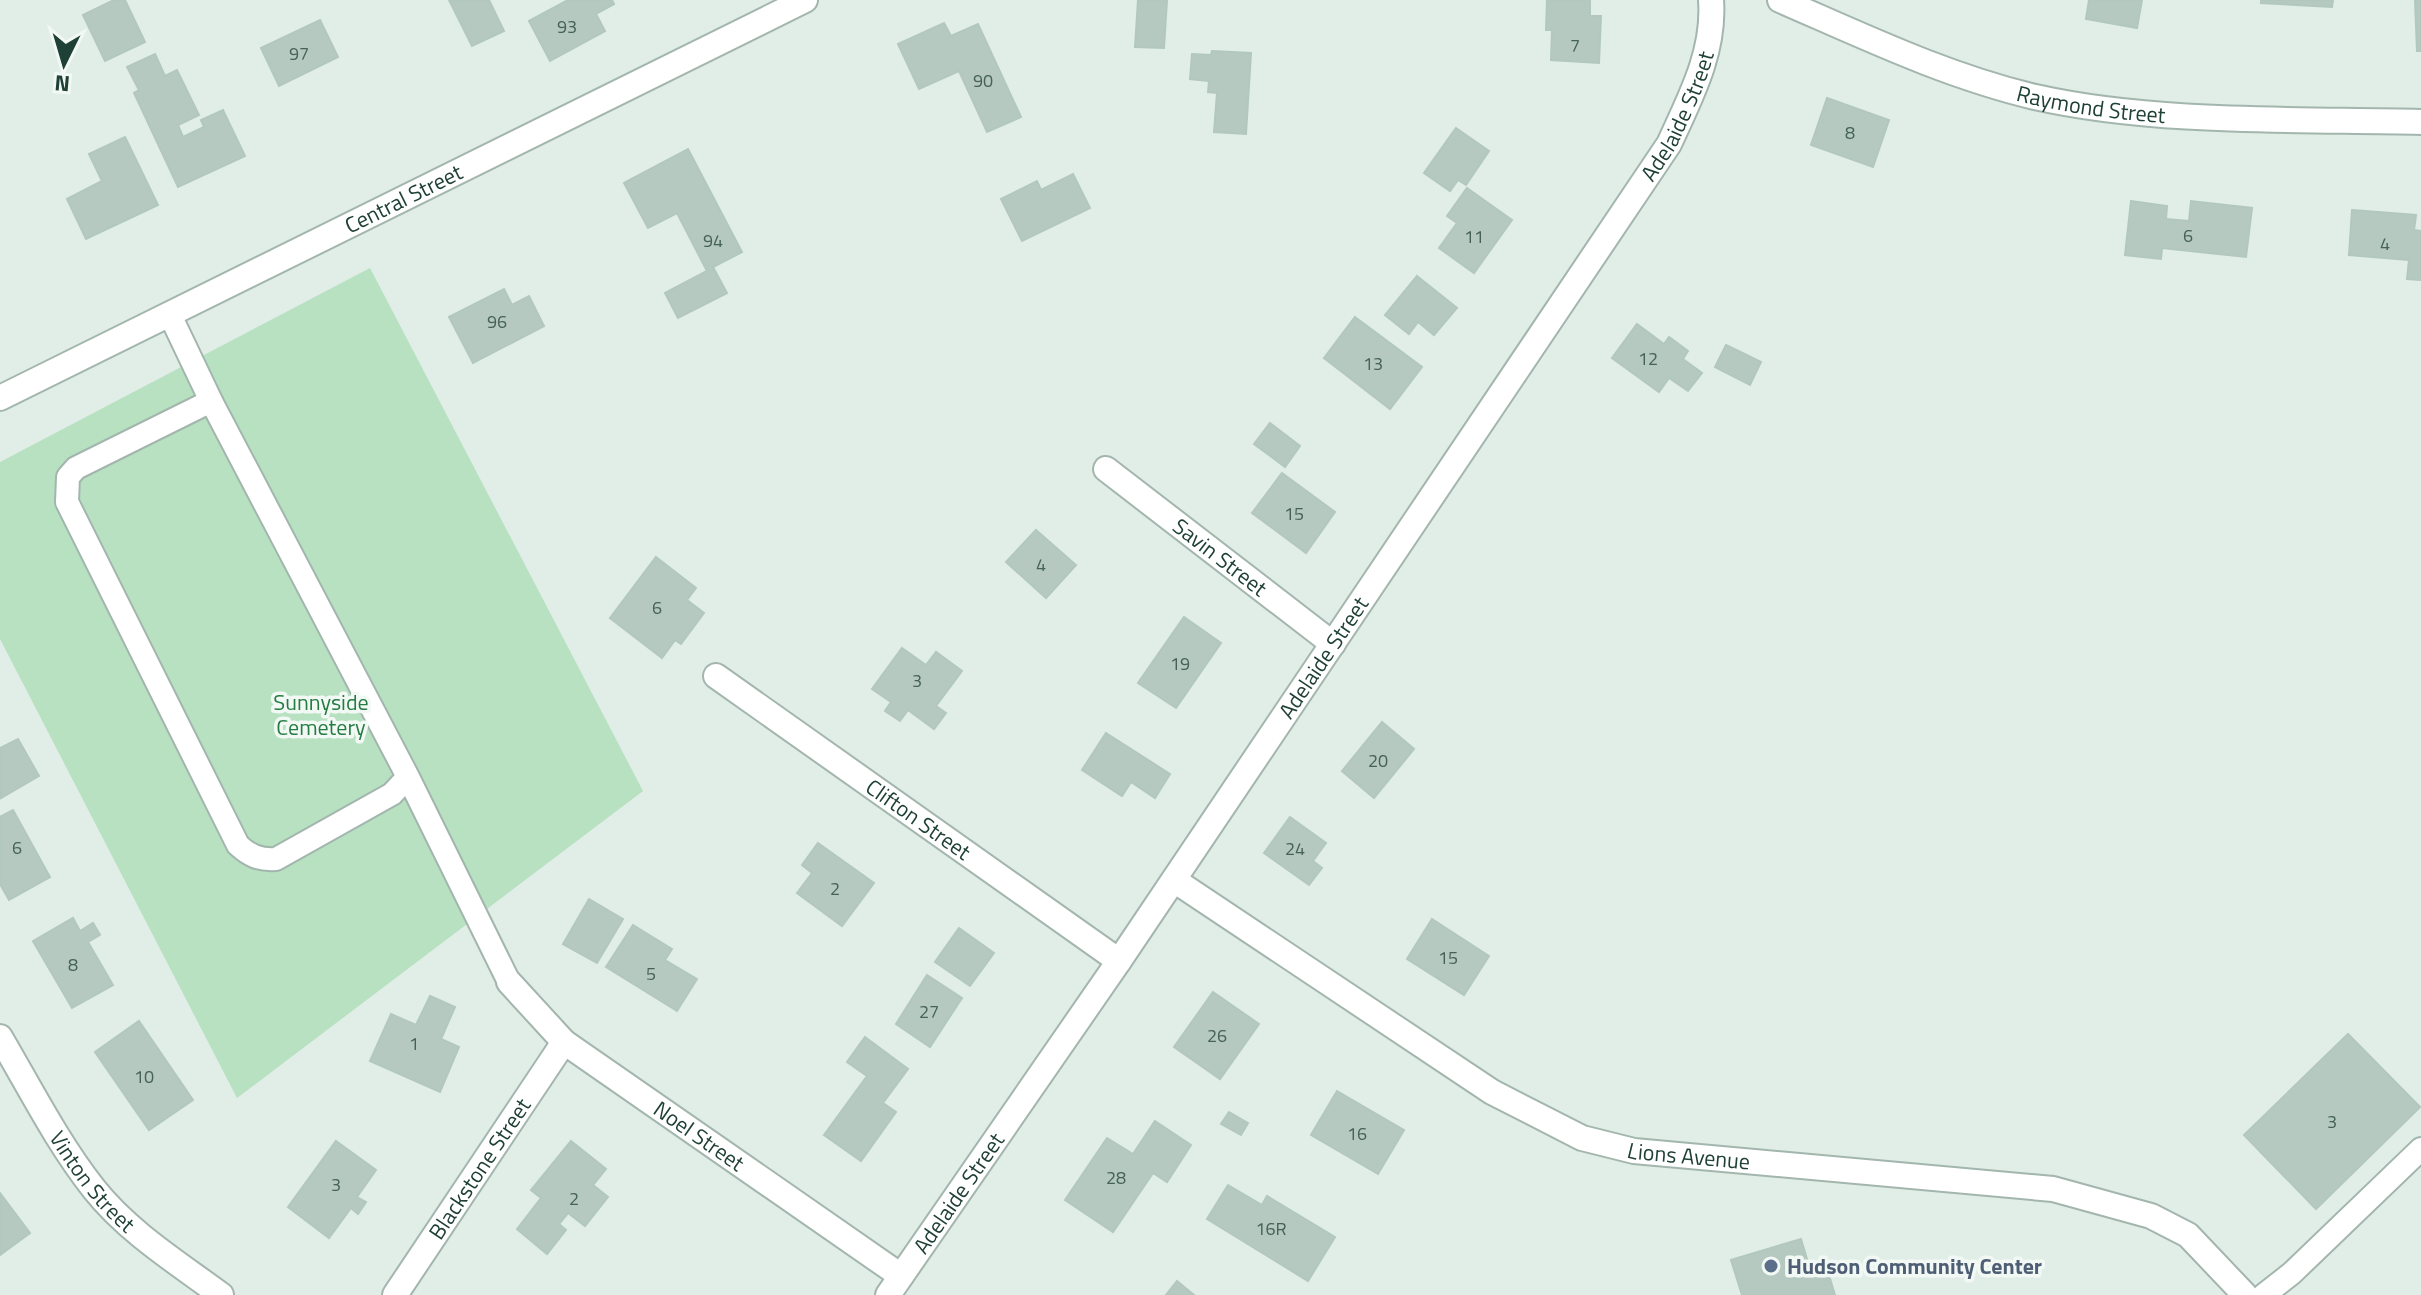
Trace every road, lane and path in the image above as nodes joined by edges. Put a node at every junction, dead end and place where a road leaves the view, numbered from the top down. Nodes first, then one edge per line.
1 (805, 0) edge
2 (1711, 0) edge
3 (1780, 0) edge
4 (2421, 122) edge
5 (170, 315) junction
6 (0, 398) edge
7 (211, 401) junction
8 (1106, 469) dead end
9 (1333, 644) junction
10 (716, 676) dead end
11 (408, 777) junction
12 (1174, 880) junction
13 (1119, 961) junction
14 (509, 982) joint
15 (0, 1037) edge
16 (564, 1042) junction
17 (2421, 1149) edge
18 (894, 1286) edge
19 (221, 1295) edge
20 (395, 1295) edge
21 (2245, 1295) edge
22 (2264, 1295) edge

1 - 5 street, Central Street
2 - 9 street, Adelaide Street
3 - 4 street, Raymond Street
5 - 6 street, Central Street
5 - 7 lane
7 - 11 lane
7 - 11 lane
8 - 9 street, Savin Street
9 - 12 street, Adelaide Street
10 - 13 street, Clifton Street
11 - 14 lane
12 - 13 street, Adelaide Street
12 - 21 street, Lions Avenue
13 - 18 street, Adelaide Street
14 - 16 street, Noel Street
15 - 19 street, Vinton Street
16 - 18 street, Noel Street
16 - 20 street, Blackstone Street
17 - 22 lane

